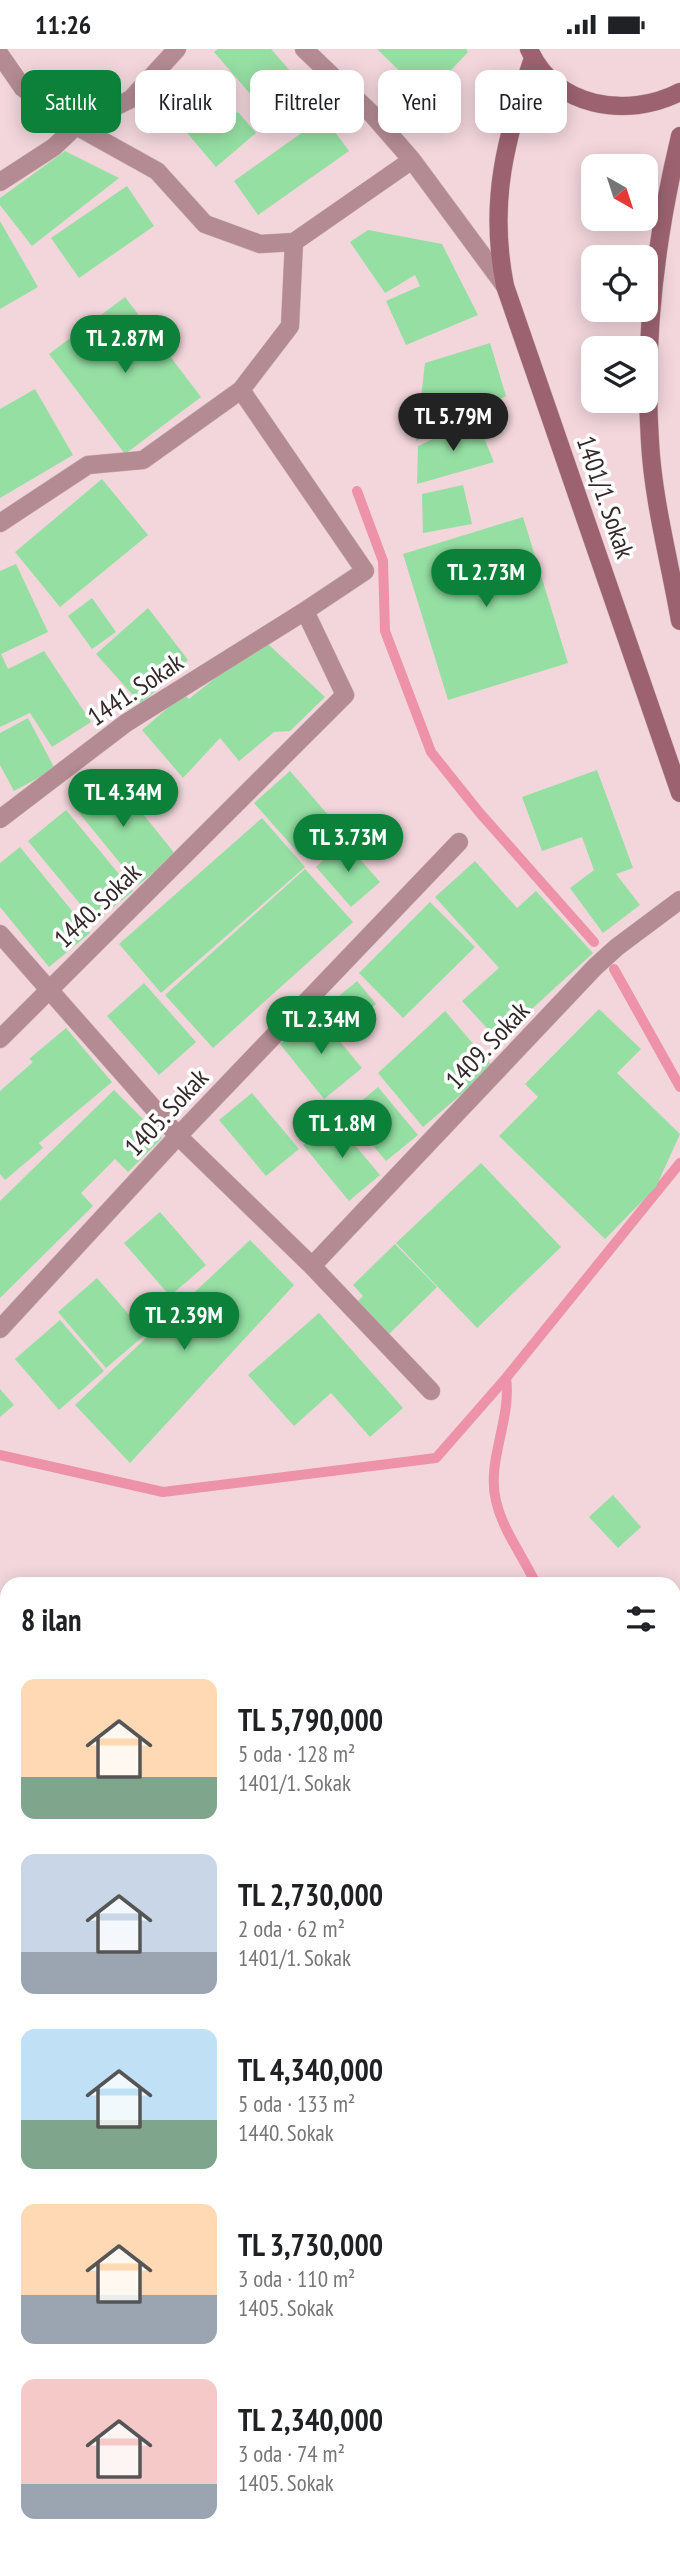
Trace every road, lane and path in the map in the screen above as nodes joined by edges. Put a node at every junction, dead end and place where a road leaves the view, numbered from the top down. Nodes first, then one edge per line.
1 (177, 49) edge
2 (304, 49) edge
3 (531, 54) edge
4 (0, 55) edge
5 (21, 85) edge
6 (680, 92) edge
7 (121, 104) edge
8 (69, 133) edge
9 (87, 133) edge
10 (680, 136) edge
11 (412, 160) junction
12 (0, 182) edge
13 (294, 242) junction
14 (505, 286) junction
15 (241, 390) junction
16 (0, 523) edge
17 (305, 611) junction
18 (680, 621) edge
19 (680, 793) edge
20 (0, 819) edge
21 (459, 842) dead end
22 (680, 900) edge
23 (0, 935) edge
24 (47, 990) junction
25 (0, 1039) edge
26 (178, 1136) junction
27 (312, 1266) junction
28 (0, 1329) edge
29 (430, 1391) dead end

1 - 7 street
2 - 11 street, 1401/1. Sokak
3 - 6 main road
3 - 14 main road
4 - 5 street
8 - 12 street
9 - 13 street
10 - 18 main road
11 - 13 street
11 - 14 street, 1401/1. Sokak
13 - 15 street
14 - 19 main road, 1401/1. Sokak
15 - 16 street
15 - 17 street
17 - 20 street, 1441. Sokak
17 - 24 street, 1440. Sokak
21 - 26 street, 1405. Sokak
22 - 27 street, 1409. Sokak
23 - 24 street
24 - 25 street, 1440. Sokak
24 - 26 street
26 - 27 street
26 - 28 street, 1405. Sokak
27 - 29 street

